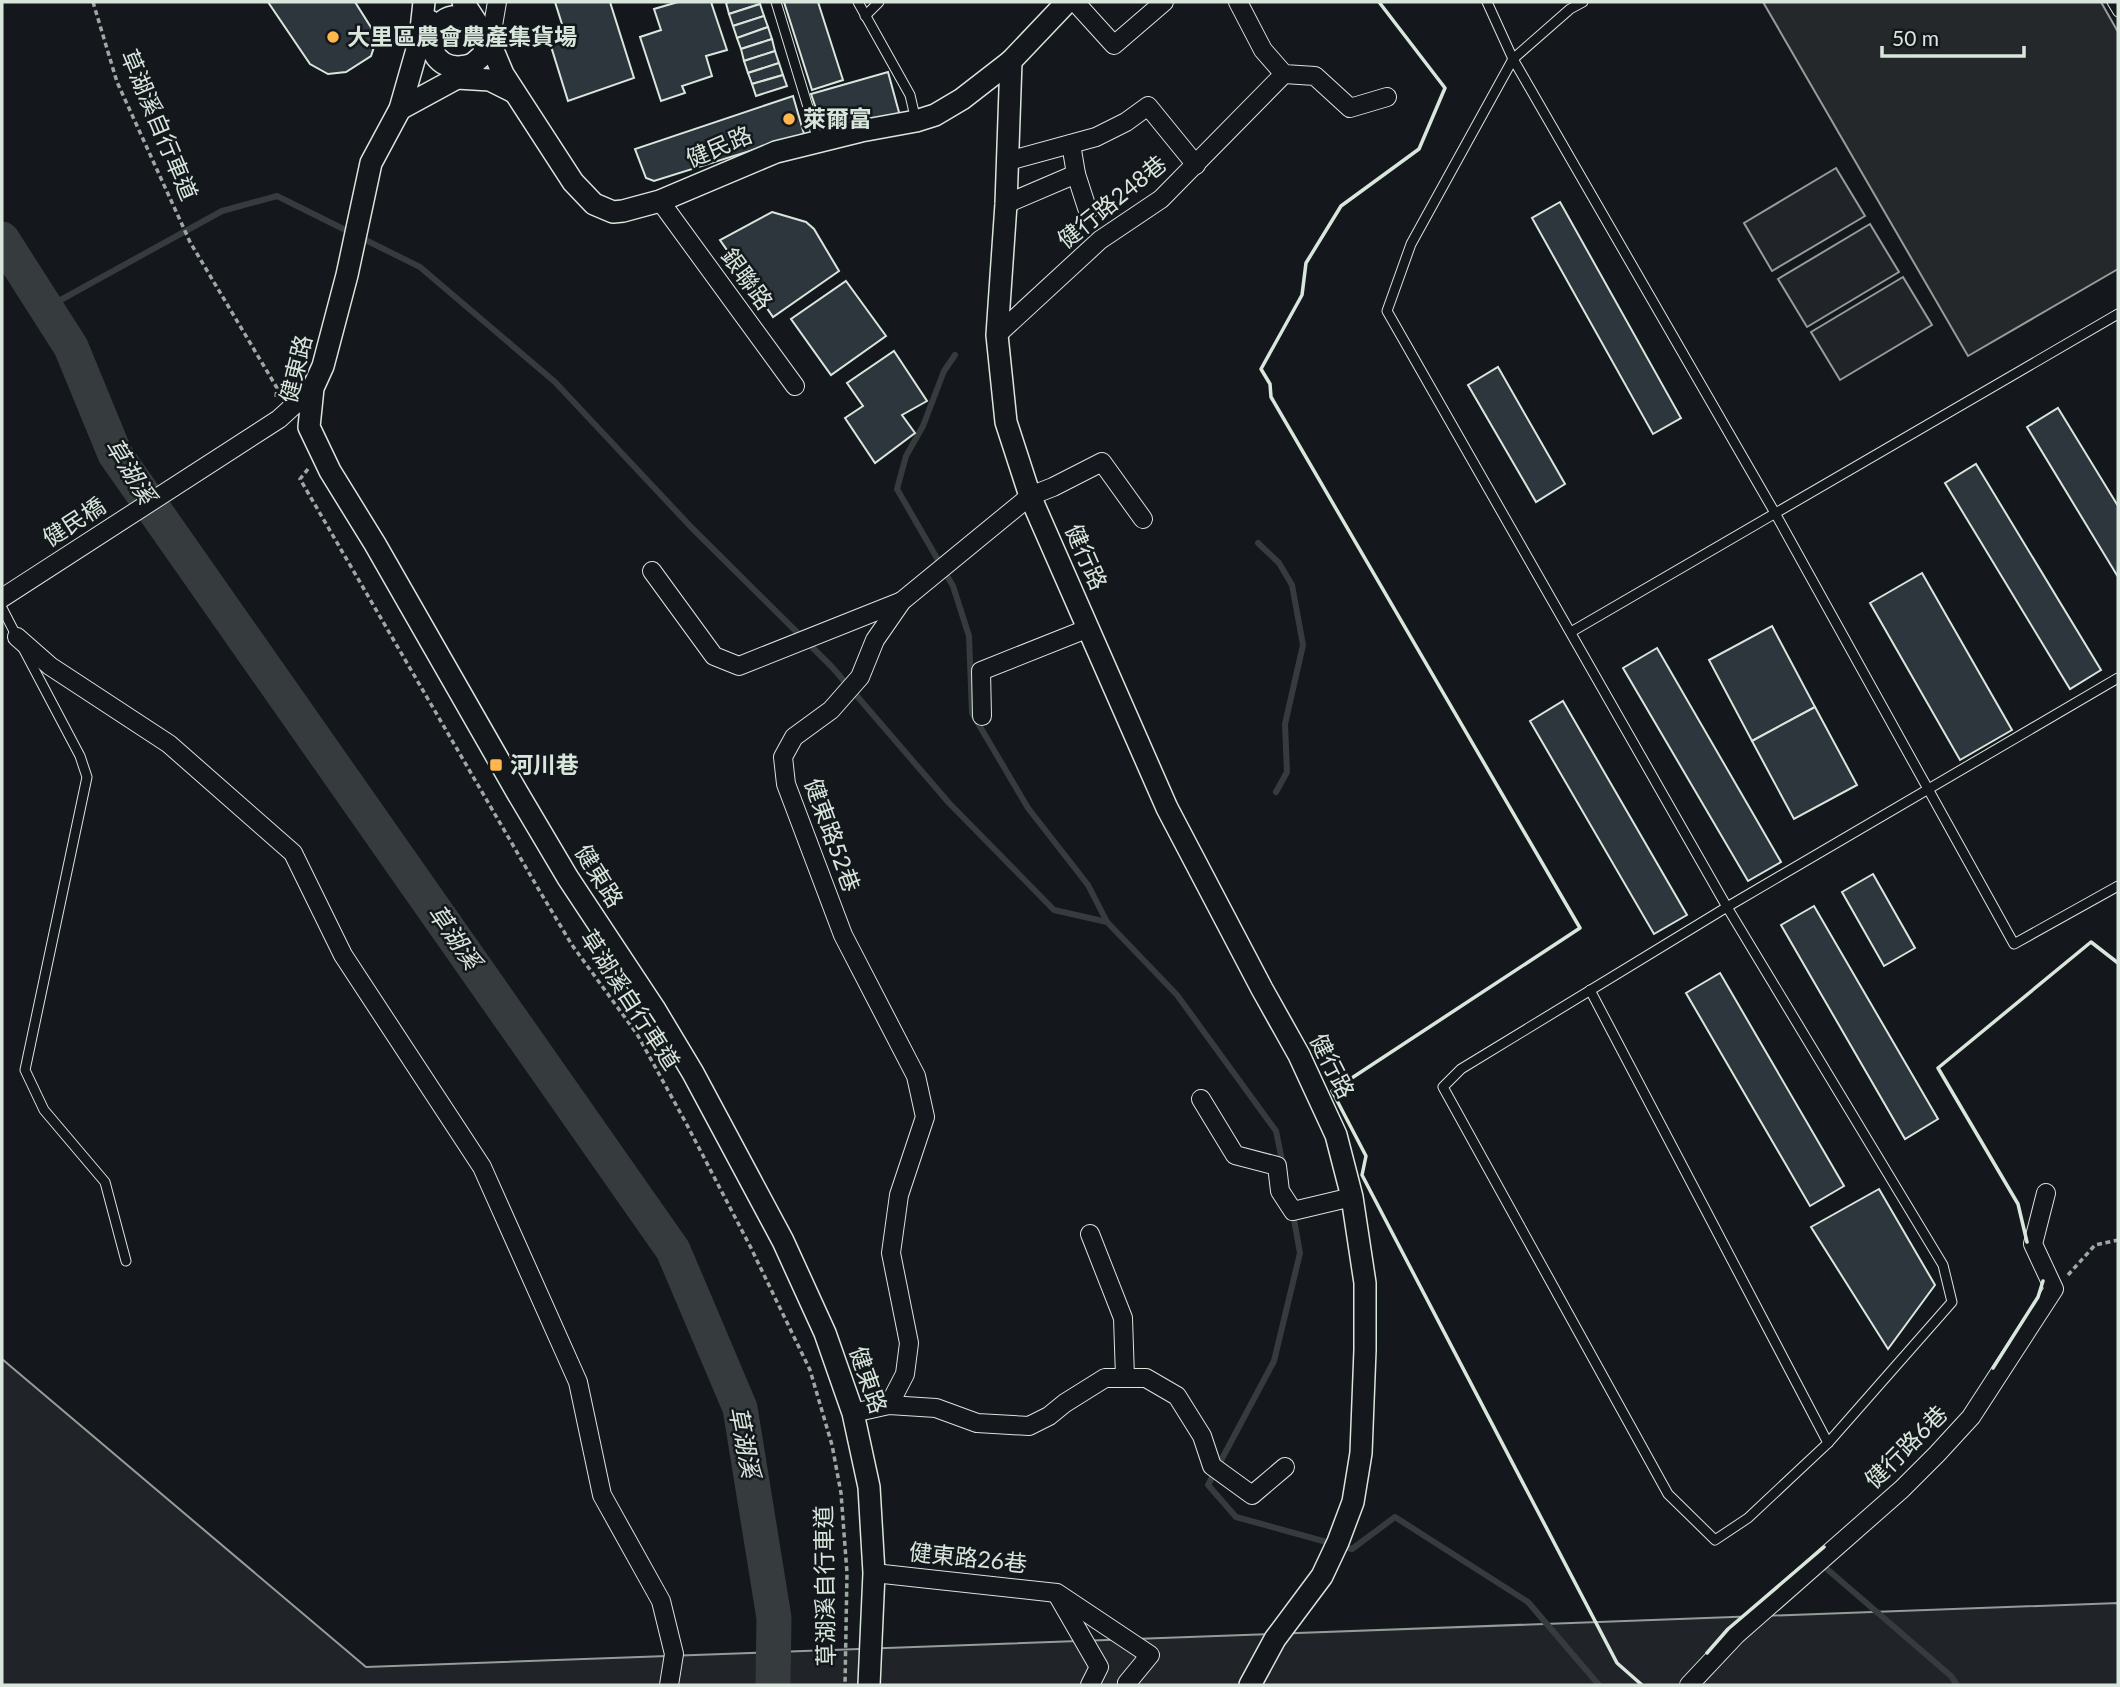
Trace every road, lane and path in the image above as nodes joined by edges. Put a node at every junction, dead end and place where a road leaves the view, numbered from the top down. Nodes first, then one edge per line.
1 (93, 2) edge
2 (425, 2) edge
3 (463, 2) edge
4 (497, 2) edge
5 (776, 2) edge
6 (858, 2) edge
7 (879, 2) edge
8 (1067, 2) edge
9 (1074, 2) edge
10 (1164, 2) edge
11 (1238, 2) edge
12 (1487, 2) edge
13 (1583, 2) edge
14 (2112, 2) edge
15 (2118, 12) edge
16 (866, 16) junction
17 (432, 35) junction
18 (484, 36) junction
19 (1513, 59) junction
20 (1012, 61) junction
21 (474, 64) junction
22 (1284, 74) junction
23 (457, 78) junction
24 (519, 96) junction
25 (1387, 97) dead end
26 (400, 109) junction
27 (916, 121) junction
28 (818, 142) junction
29 (1070, 144) junction
30 (1008, 161) junction
31 (1196, 165) junction
32 (1076, 173) junction
33 (660, 201) junction
34 (1006, 204) junction
35 (1088, 211) dead end
36 (2118, 314) edge
37 (997, 335) junction
38 (795, 386) dead end
39 (313, 388) junction
40 (277, 410) junction
41 (308, 469) dead end
42 (1030, 496) junction
43 (1775, 513) junction
44 (1143, 519) dead end
45 (652, 571) dead end
46 (2, 598) edge
47 (902, 601) junction
48 (2, 608) edge
49 (1089, 628) junction
50 (1571, 632) junction
51 (17, 637) junction
52 (2118, 678) edge
53 (982, 716) dead end
54 (1929, 789) junction
55 (2118, 886) edge
56 (1727, 907) junction
57 (1590, 990) junction
58 (1200, 1099) dead end
59 (2046, 1193) dead end
60 (1352, 1197) junction
61 (1090, 1234) dead end
62 (2118, 1240) edge
63 (126, 1261) dead end
64 (2054, 1289) junction
65 (1125, 1377) junction
66 (889, 1405) junction
67 (853, 1413) junction
68 (1828, 1443) junction
69 (1285, 1466) dead end
70 (874, 1573) junction
71 (1057, 1593) junction
72 (668, 1685) edge
73 (845, 1685) edge
74 (869, 1685) edge
75 (1090, 1685) edge
76 (1128, 1685) edge
77 (1250, 1685) edge
78 (1689, 1685) edge

1 - 40 path, 草湖溪自行車道
2 - 17 street, 健東路
2 - 26 street, 健東路
3 - 18 street, 健民路
4 - 18 street
5 - 28 lane
6 - 16 lane
7 - 16 lane
8 - 20 street, 健民路
9 - 10 street
11 - 22 street
12 - 19 lane
13 - 19 lane
14 - 15 lane
16 - 27 lane
17 - 18 street
17 - 21 street, 健東路
18 - 21 street
18 - 24 street, 健民路
19 - 43 lane
19 - 50 lane
20 - 27 street, 健民路
20 - 30 street, 健行路
21 - 23 street
22 - 25 street
22 - 31 street, 健行路248巷
23 - 24 street
23 - 26 street
24 - 33 street, 健民路
26 - 39 street, 健東路
27 - 28 street, 健民路
28 - 33 street, 健民路
29 - 30 street
29 - 31 street
29 - 32 street
30 - 34 street, 健行路
31 - 37 street, 健行路248巷
32 - 34 street
32 - 35 street
33 - 38 street, 銀聯路
34 - 37 street, 健行路
36 - 43 lane
37 - 42 street, 健行路
39 - 40 street, 健民橋
39 - 67 street, 健東路
40 - 46 street, 健民橋
41 - 73 path, 草湖溪自行車道
42 - 44 street
42 - 47 street
42 - 49 street, 健行路
43 - 50 lane
43 - 54 lane
45 - 47 street
47 - 66 street, 健東路52巷
48 - 51 lane
49 - 53 street
49 - 60 street, 健行路
50 - 56 lane
51 - 63 lane
51 - 72 street
52 - 54 lane
54 - 55 lane
54 - 56 lane
56 - 57 lane
56 - 68 lane
57 - 68 lane
57 - 68 lane
58 - 60 street
59 - 64 street
60 - 77 street, 健行路
61 - 65 street
62 - 64 path
64 - 78 street, 健行路6巷
65 - 66 street
65 - 69 street
66 - 67 street
67 - 70 street, 健東路
70 - 71 street, 健東路26巷
70 - 74 street, 健東路
71 - 75 street
71 - 76 street, 健東路26巷

